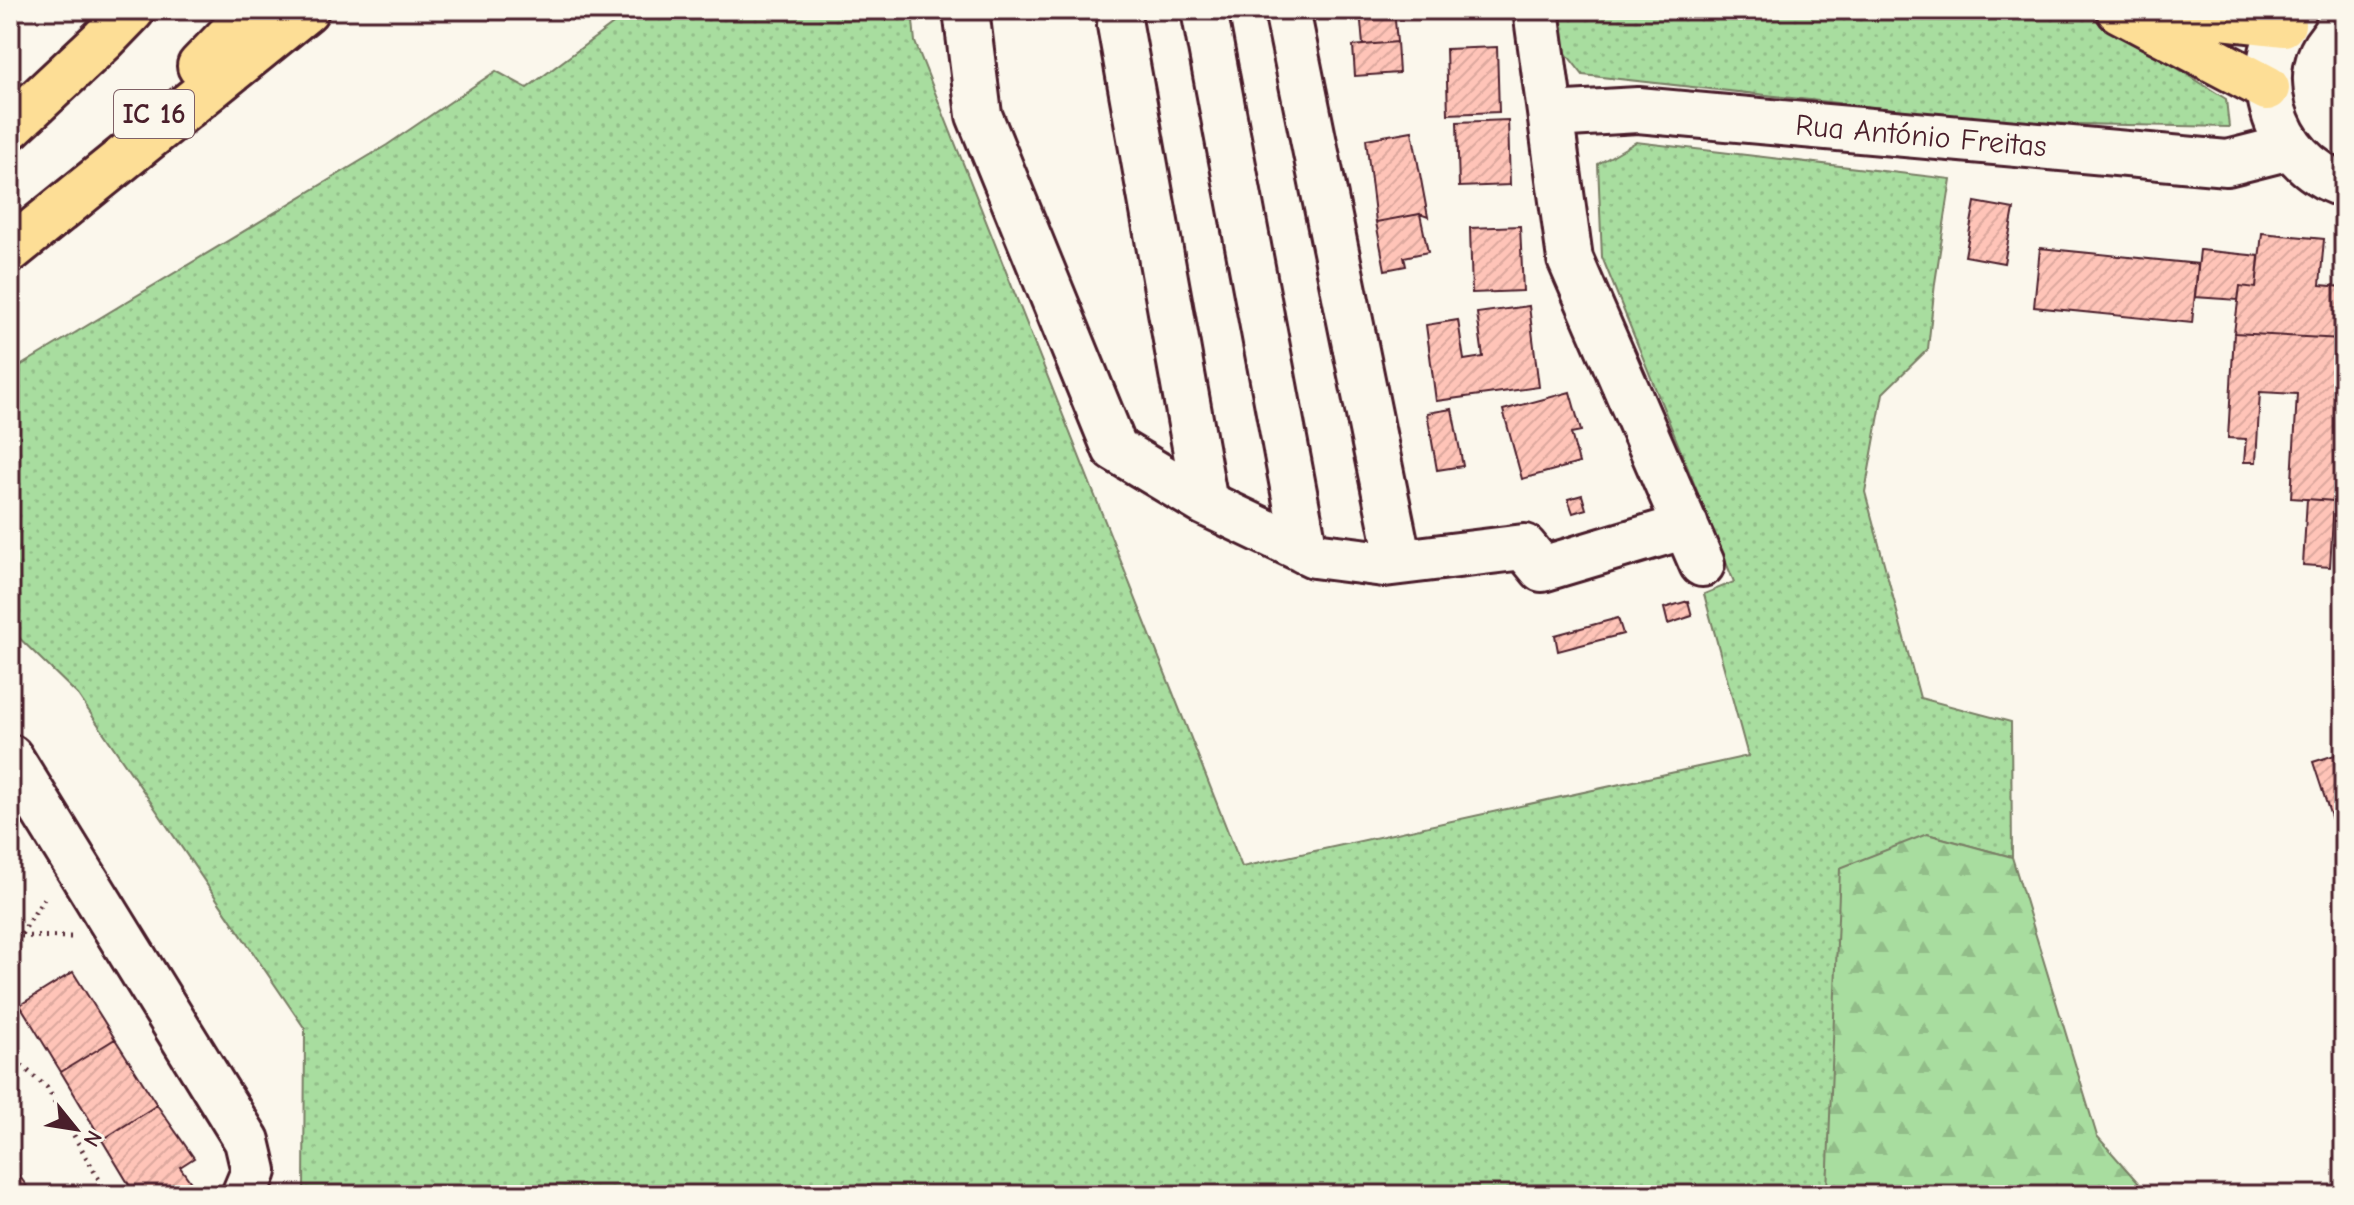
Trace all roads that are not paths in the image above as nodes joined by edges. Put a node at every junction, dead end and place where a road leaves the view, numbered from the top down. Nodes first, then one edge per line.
1 (254, 10) edge
2 (306, 10) edge
3 (966, 10) edge
4 (1204, 10) edge
5 (1287, 10) edge
6 (1536, 10) edge
7 (2119, 10) edge
8 (2191, 10) edge
9 (2288, 17) edge
10 (120, 20) edge
11 (1120, 25) dead end
12 (2267, 88) junction
13 (1551, 115) junction
14 (10, 127) edge
15 (2290, 147) junction
16 (2344, 185) edge
17 (54, 217) junction
18 (10, 250) edge
19 (1205, 503) junction
20 (1305, 551) junction
21 (1399, 562) junction
22 (10, 757) edge
23 (244, 1195) edge

1 - 17 main road, IC 16
2 - 17 main road
3 - 19 street
4 - 20 street
5 - 21 street
6 - 13 street
7 - 12 main road
8 - 9 main road
9 - 12 street
10 - 14 main road, IC 16
11 - 19 street
12 - 15 street
13 - 15 street, Rua António Freitas
13 - 21 street
15 - 16 street
17 - 18 main road, IC 16
19 - 20 street
20 - 21 street
22 - 23 street

